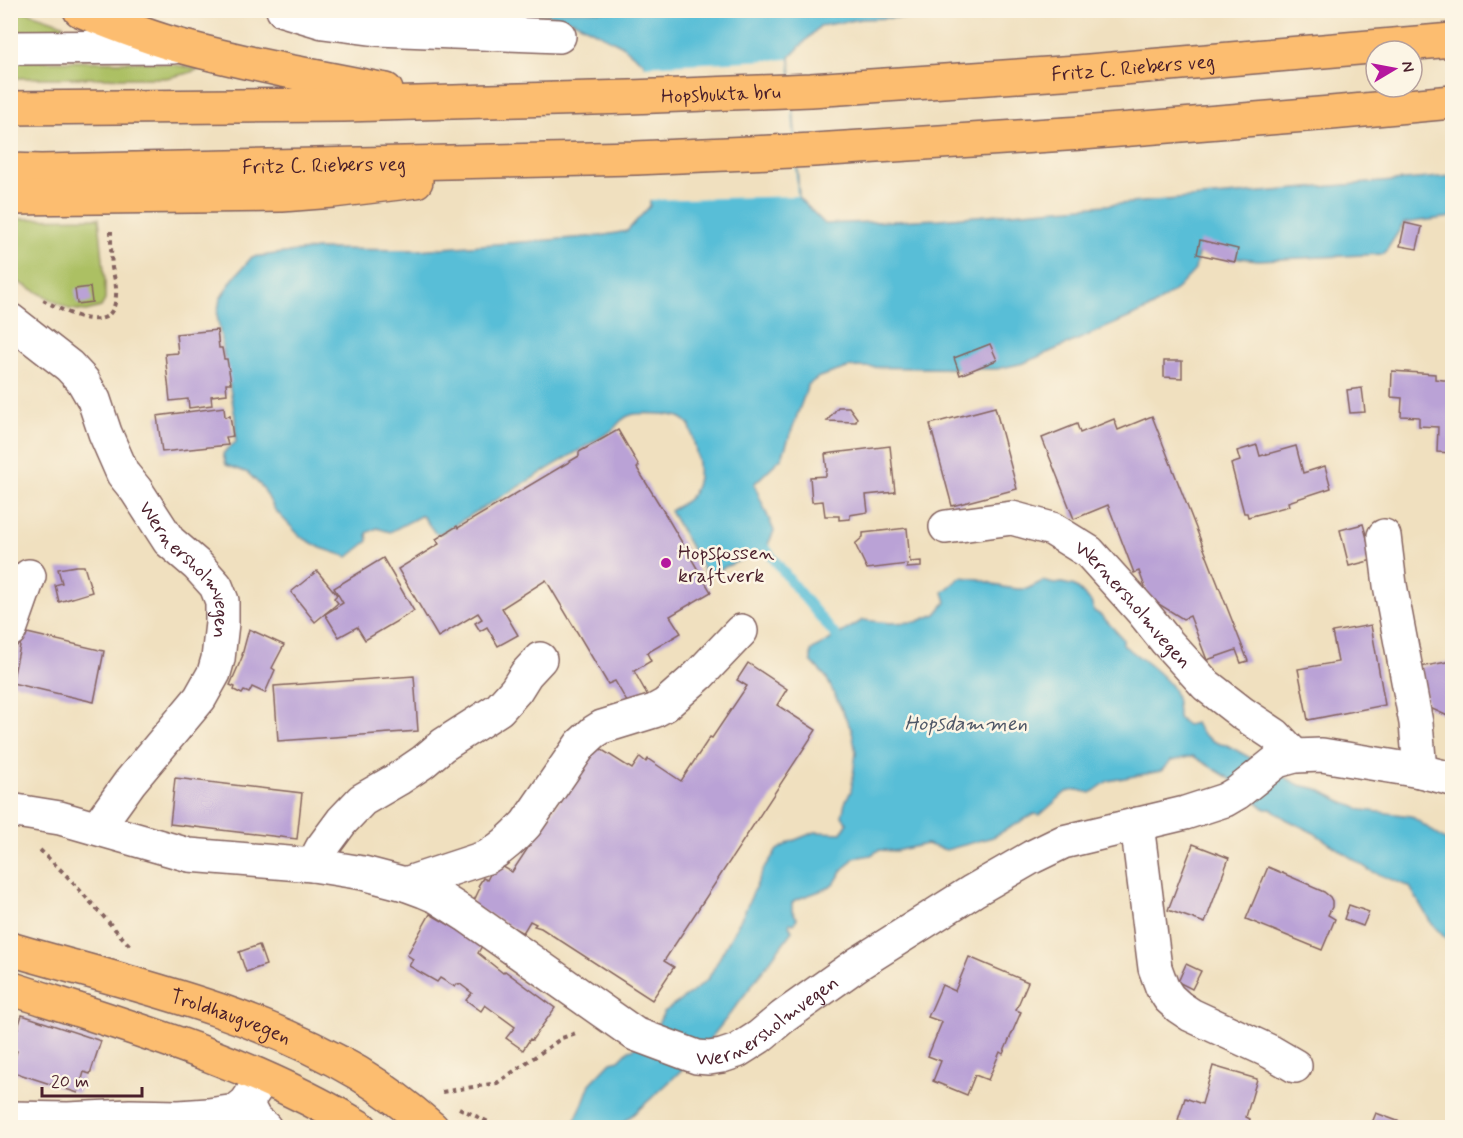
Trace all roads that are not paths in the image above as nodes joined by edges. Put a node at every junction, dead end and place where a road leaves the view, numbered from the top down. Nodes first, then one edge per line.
1 (80, 10) edge
2 (283, 10) edge
3 (559, 36) dead end
4 (1452, 40) edge
5 (182, 47) junction
6 (10, 48) edge
7 (811, 90) joint
8 (453, 102) junction
9 (1452, 102) edge
10 (10, 108) edge
11 (588, 158) junction
12 (10, 170) edge
13 (10, 198) edge
14 (10, 320) edge
15 (946, 527) dead end
16 (1384, 536) dead end
17 (29, 576) dead end
18 (10, 630) edge
19 (741, 631) dead end
20 (540, 659) dead end
21 (1286, 758) junction
22 (1420, 771) junction
23 (1452, 779) edge
24 (10, 810) edge
25 (1137, 824) junction
26 (97, 828) junction
27 (313, 865) junction
28 (405, 884) junction
29 (10, 949) edge
30 (10, 988) edge
31 (1295, 1066) dead end
32 (258, 1103) edge
33 (10, 1118) edge
34 (361, 1128) edge
35 (432, 1128) edge

1 - 5 main road
2 - 3 street
4 - 7 main road, Fritz C. Riebers veg
5 - 6 street
5 - 8 main road
7 - 8 main road, Hopsbukta bru
8 - 10 main road
9 - 11 main road, Fritz C. Riebers veg
11 - 12 main road, Fritz C. Riebers veg
11 - 13 main road
14 - 26 street, Wernersholmvegen
15 - 21 street, Wernersholmvegen
16 - 22 street
17 - 18 street
19 - 28 street
20 - 27 street
21 - 22 street
21 - 25 street, Wernersholmvegen
22 - 23 street
24 - 26 street, Wernersholmvegen
25 - 28 street, Wernersholmvegen
25 - 31 street
26 - 27 street, Wernersholmvegen
27 - 28 street, Wernersholmvegen
29 - 35 main road, Troldhaugvegen
30 - 32 main road
32 - 33 street
32 - 34 main road

